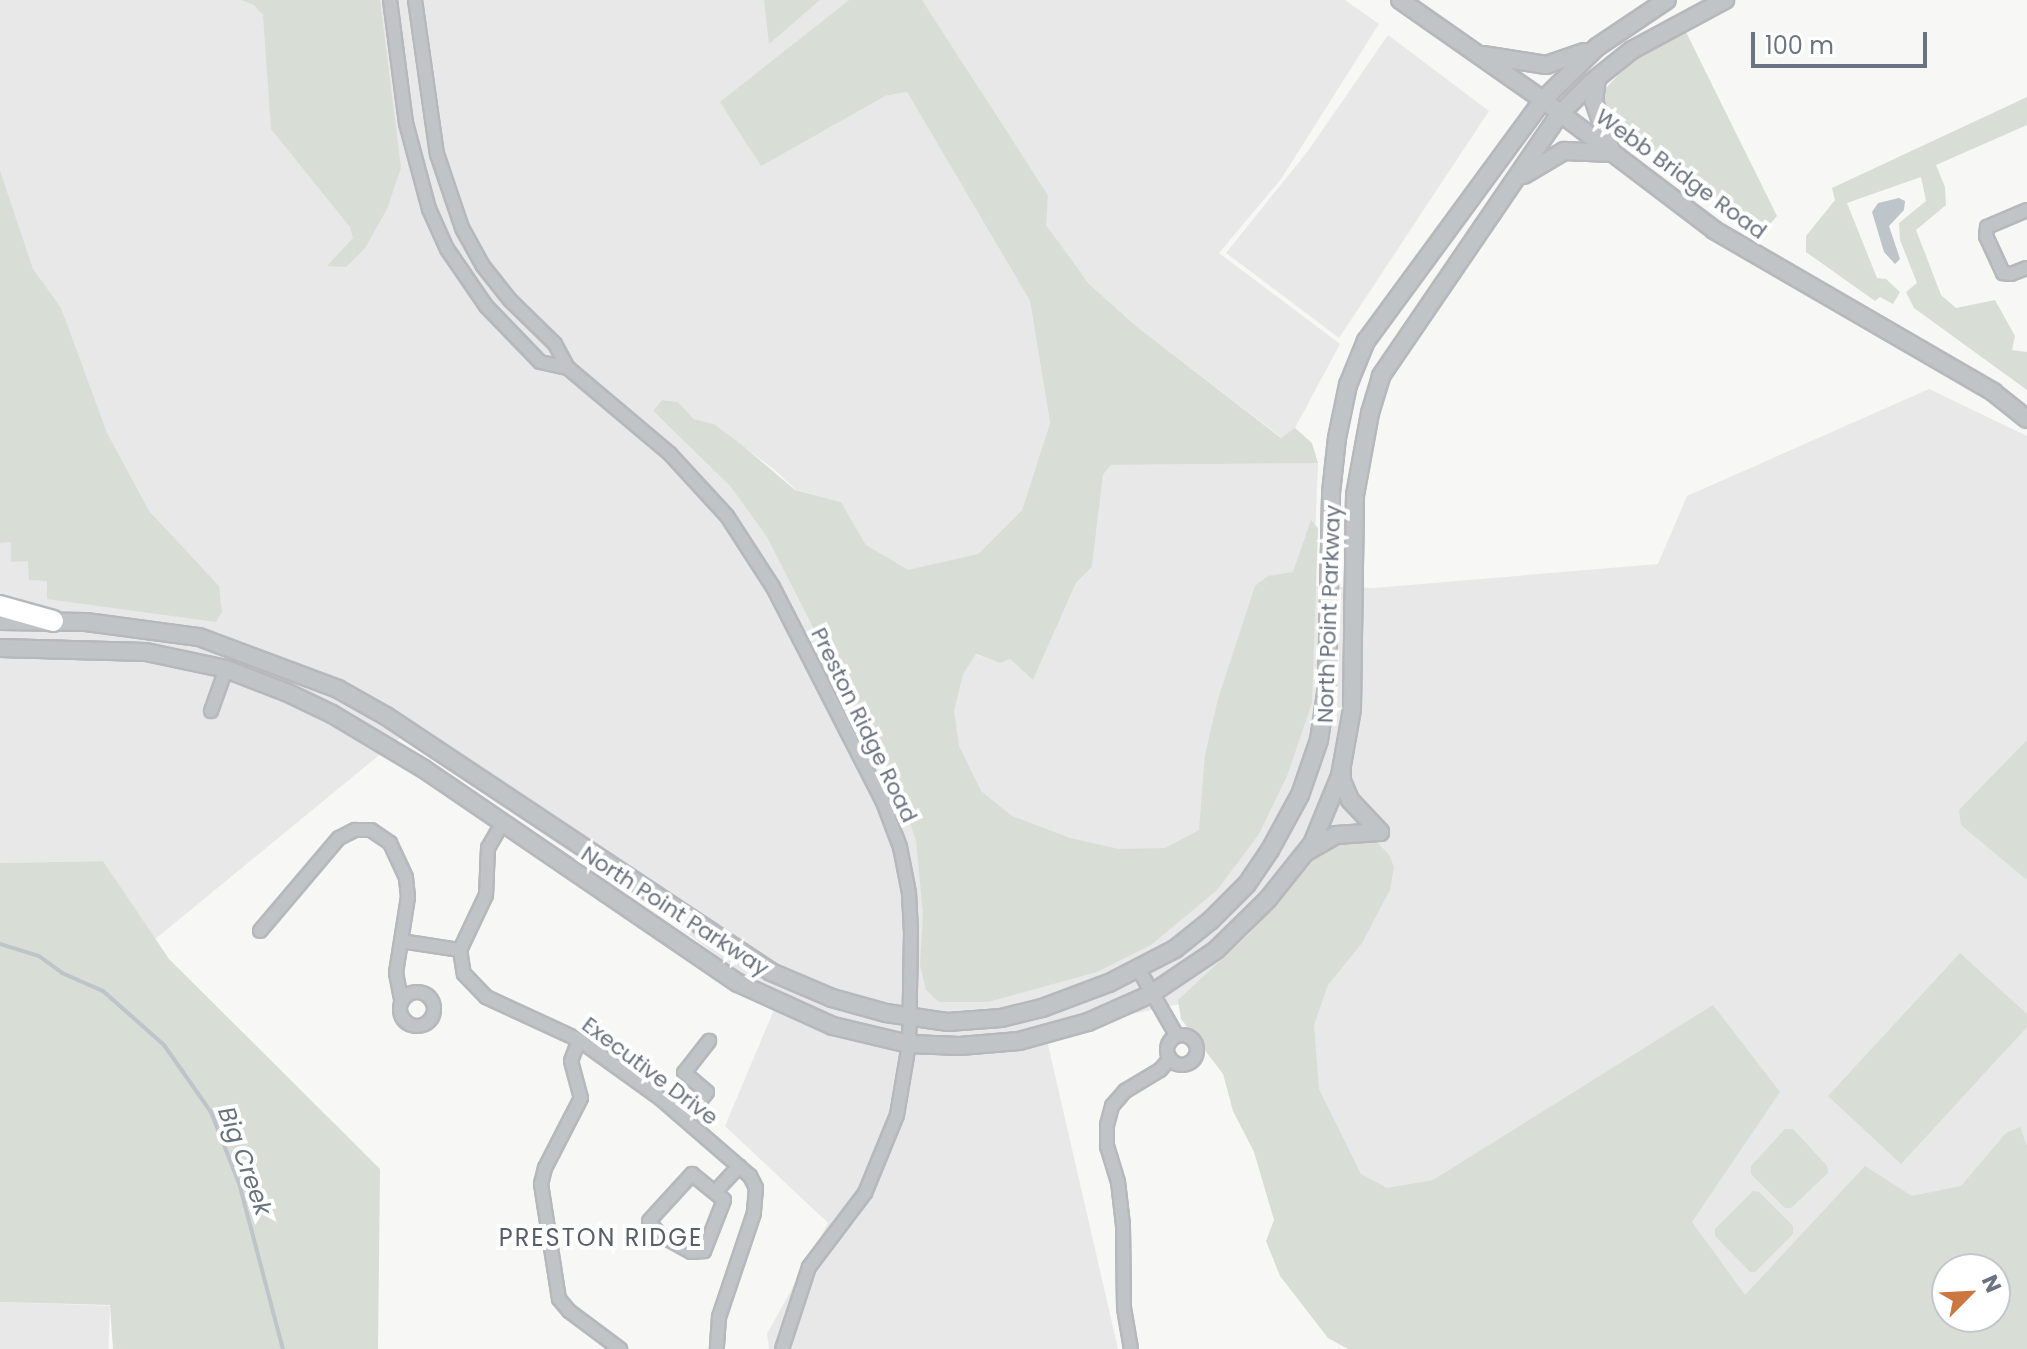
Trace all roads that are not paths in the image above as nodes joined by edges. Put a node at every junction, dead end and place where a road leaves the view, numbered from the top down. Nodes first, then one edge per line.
1 (390, 0) edge
2 (415, 0) edge
3 (1400, 0) edge
4 (1667, 0) edge
5 (1725, 0) edge
6 (1597, 47) junction
7 (1475, 53) junction
8 (1597, 77) junction
9 (1543, 100) junction
10 (1560, 114) junction
11 (1611, 153) junction
12 (1511, 185) junction
13 (2027, 210) edge
14 (2027, 268) edge
15 (568, 368) junction
16 (2027, 419) edge
17 (0, 606) edge
18 (0, 621) edge
19 (53, 621) junction
20 (0, 648) edge
21 (226, 669) junction
22 (211, 711) dead end
23 (1343, 759) junction
24 (503, 822) junction
25 (1304, 855) junction
26 (260, 931) dead end
27 (401, 941) junction
28 (460, 950) junction
29 (1139, 970) junction
30 (1151, 994) junction
31 (401, 998) dead end
32 (909, 1017) junction
33 (1177, 1036) junction
34 (579, 1040) junction
35 (709, 1041) dead end
36 (909, 1044) junction
37 (1170, 1059) junction
38 (686, 1119) junction
39 (739, 1166) junction
40 (716, 1191) junction
41 (620, 1349) edge
42 (717, 1349) edge
43 (782, 1349) edge
44 (1131, 1349) edge

1 - 15 street, Preston Ridge Road
2 - 15 street, Preston Ridge Road
3 - 7 street, Webb Bridge Road
4 - 6 street, North Point Parkway
5 - 8 street, North Point Parkway
6 - 7 street
6 - 9 street, North Point Parkway
7 - 9 street, Webb Bridge Road
8 - 10 street, North Point Parkway
8 - 11 street
9 - 10 street, Webb Bridge Road
9 - 29 street, North Point Parkway
10 - 11 street, Webb Bridge Road
10 - 12 street, North Point Parkway
11 - 12 street
11 - 16 street, Webb Bridge Road
12 - 23 street, North Point Parkway
13 - 14 street
15 - 32 street, Preston Ridge Road
17 - 19 highway
18 - 19 street, North Point Parkway
19 - 32 street, North Point Parkway
20 - 21 street, North Point Parkway
21 - 22 street
21 - 24 street, North Point Parkway
23 - 25 street, North Point Parkway
23 - 25 street
24 - 28 street
24 - 36 street, North Point Parkway
25 - 30 street, North Point Parkway
26 - 27 street
27 - 28 street
27 - 31 street
28 - 34 street, Executive Drive
29 - 30 street
29 - 32 street, North Point Parkway
30 - 33 street
30 - 36 street, North Point Parkway
32 - 36 street, Preston Ridge Road
33 - 37 street
33 - 37 street
34 - 38 street, Executive Drive
34 - 41 street
35 - 38 street
36 - 43 street, Preston Ridge Road
37 - 44 street
38 - 39 street, Executive Drive
39 - 40 street
39 - 42 street, Executive Drive
40 - 40 street

